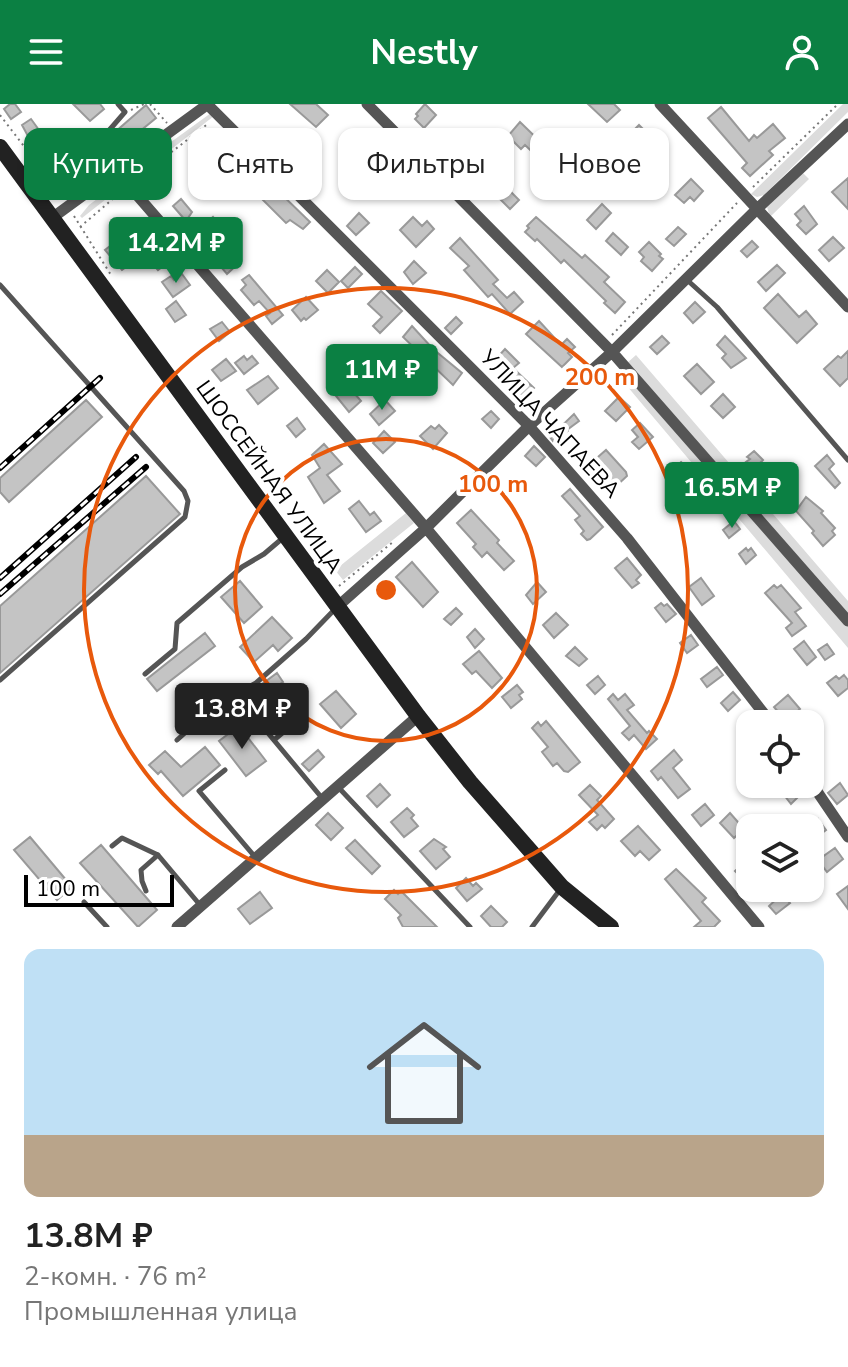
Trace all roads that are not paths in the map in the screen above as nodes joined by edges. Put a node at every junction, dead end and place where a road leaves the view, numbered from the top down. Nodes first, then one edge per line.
1 (118, 104) edge
2 (208, 104) edge
3 (367, 104) edge
4 (660, 104) edge
5 (848, 124) edge
6 (111, 128) edge
7 (172, 130) edge
8 (0, 147) edge
9 (76, 200) edge
10 (141, 200) edge
11 (757, 209) junction
12 (52, 218) junction
13 (685, 279) junction
14 (0, 285) edge
15 (848, 307) edge
16 (608, 348) junction
17 (529, 426) junction
18 (848, 460) edge
19 (426, 528) junction
20 (285, 536) junction
21 (337, 607) junction
22 (848, 621) edge
23 (145, 674) dead end
24 (0, 680) edge
25 (761, 710) edge
26 (418, 716) junction
27 (300, 718) dead end
28 (258, 721) dead end
29 (177, 740) dead end
30 (274, 740) junction
31 (225, 770) dead end
32 (338, 786) junction
33 (822, 798) edge
34 (323, 799) junction
35 (848, 837) edge
36 (112, 846) dead end
37 (158, 855) junction
38 (256, 858) junction
39 (562, 887) junction
40 (146, 891) dead end
41 (84, 902) dead end
42 (201, 906) junction
43 (107, 927) edge
44 (177, 927) edge
45 (470, 927) edge
46 (532, 927) edge
47 (611, 927) edge
48 (759, 927) edge

1 - 6 lane
2 - 7 street
2 - 17 street, УЛИЦА ЧАПАЕВА
3 - 16 street
4 - 11 street
5 - 11 street
8 - 12 main road, ШОССЕЙНАЯ УЛИЦА
9 - 12 street
10 - 19 street
11 - 13 street
11 - 15 street
12 - 20 main road, ШОССЕЙНАЯ УЛИЦА
13 - 16 street
13 - 18 lane
14 - 24 lane
16 - 17 street
16 - 22 street
17 - 19 street
17 - 25 street, УЛИЦА ЧАПАЕВА
19 - 21 street
19 - 48 street
20 - 21 main road, ШОССЕЙНАЯ УЛИЦА
20 - 23 lane
21 - 26 main road, ШОССЕЙНАЯ УЛИЦА
21 - 29 lane
26 - 32 street
26 - 39 main road, ШОССЕЙНАЯ УЛИЦА
27 - 30 lane
28 - 30 lane
30 - 34 lane
31 - 38 lane
32 - 34 street
32 - 45 lane
33 - 35 street
34 - 38 street
36 - 37 lane
37 - 40 lane
37 - 42 lane
38 - 42 street
39 - 46 lane
39 - 47 main road, ШОССЕЙНАЯ УЛИЦА
41 - 43 lane
42 - 44 street

